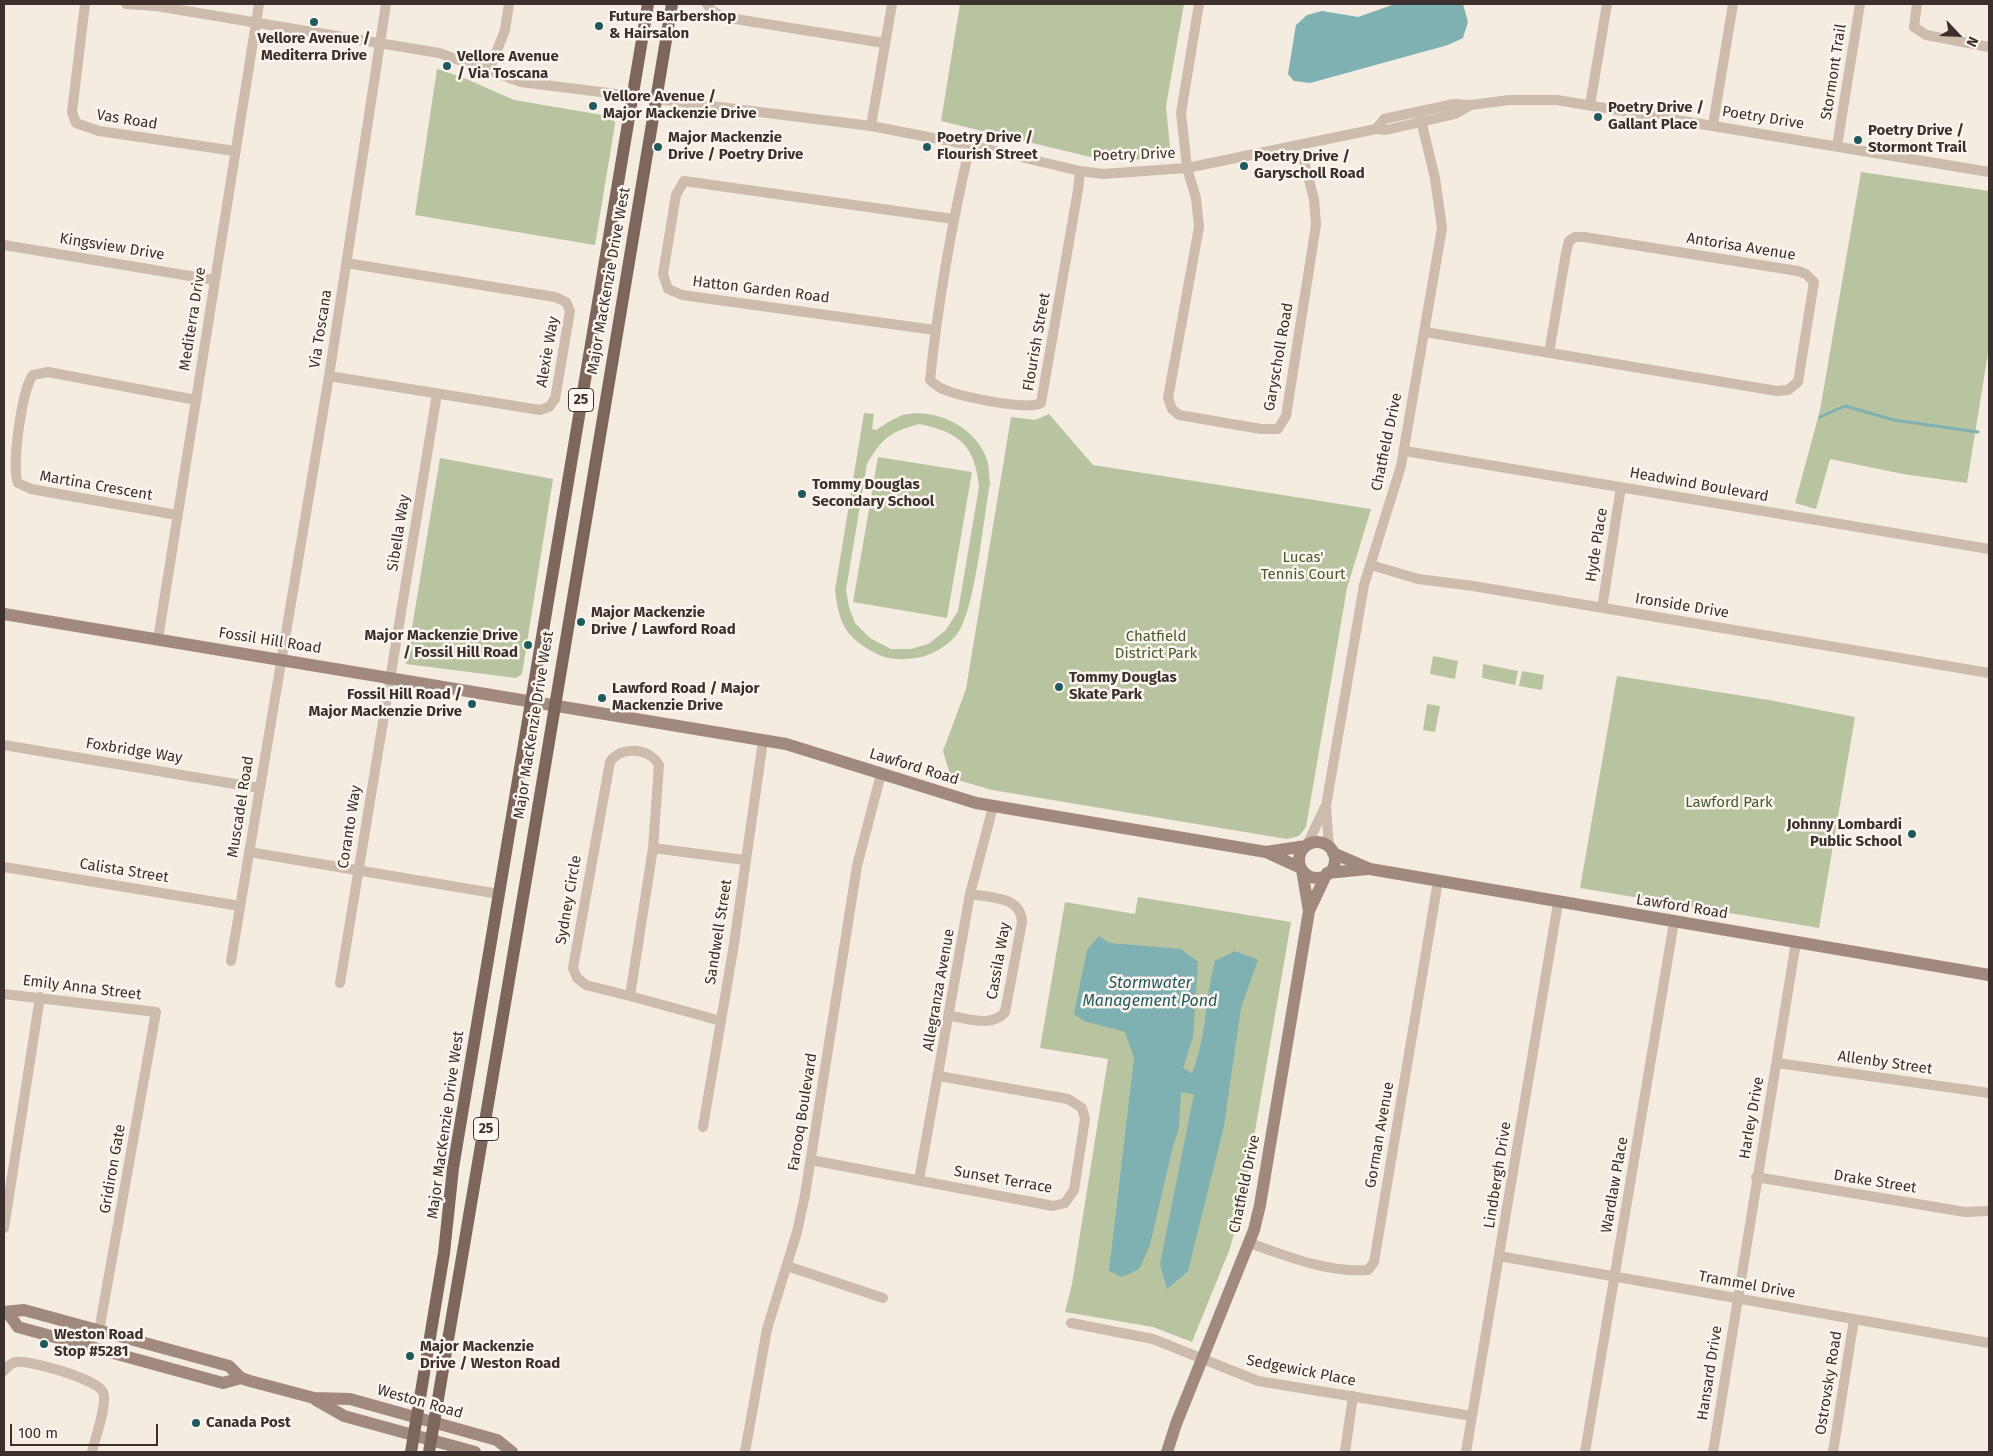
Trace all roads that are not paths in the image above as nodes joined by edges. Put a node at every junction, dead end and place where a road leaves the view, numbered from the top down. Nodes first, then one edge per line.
1 (85, 4) edge
2 (126, 4) edge
3 (259, 4) edge
4 (386, 4) edge
5 (509, 4) edge
6 (648, 4) edge
7 (672, 4) edge
8 (707, 4) edge
9 (892, 4) edge
10 (1199, 4) edge
11 (1607, 4) edge
12 (1733, 4) edge
13 (1860, 4) edge
14 (1917, 4) edge
15 (256, 23) junction
16 (380, 43) junction
17 (884, 43) junction
18 (1989, 47) edge
19 (489, 71) junction
20 (632, 96) junction
21 (656, 100) junction
22 (1590, 105) junction
23 (1420, 117) junction
24 (871, 126) junction
25 (1713, 126) junction
26 (970, 145) junction
27 (1300, 146) junction
28 (1837, 146) junction
29 (235, 152) junction
30 (1187, 168) junction
31 (1080, 172) junction
32 (1989, 172) edge
33 (953, 220) junction
34 (4, 245) edge
35 (346, 263) junction
36 (214, 280) junction
37 (935, 330) junction
38 (1425, 332) junction
39 (1549, 353) junction
40 (329, 376) junction
41 (437, 394) junction
42 (196, 400) junction
43 (1404, 451) junction
44 (1622, 487) junction
45 (177, 515) junction
46 (1989, 549) edge
47 (1371, 565) junction
48 (1602, 608) junction
49 (4, 614) edge
50 (158, 639) junction
51 (280, 659) junction
52 (1989, 673) edge
53 (390, 677) junction
54 (531, 701) junction
55 (554, 706) junction
56 (763, 740) junction
57 (4, 745) edge
58 (881, 774) junction
59 (258, 788) junction
60 (1326, 806) junction
61 (993, 807) junction
62 (1306, 845) junction
63 (653, 848) junction
64 (1331, 850) junction
65 (249, 852) junction
66 (1266, 852) junction
67 (745, 860) junction
68 (4, 867) edge
69 (1302, 869) junction
70 (1370, 869) junction
71 (358, 870) junction
72 (1327, 874) junction
73 (1438, 881) junction
74 (499, 894) junction
75 (970, 894) junction
76 (1558, 903) junction
77 (240, 906) junction
78 (1309, 911) junction
79 (1674, 922) junction
80 (1796, 942) junction
81 (231, 961) dead end
82 (1989, 975) edge
83 (340, 982) dead end
84 (4, 994) edge
85 (630, 996) junction
86 (40, 997) junction
87 (156, 1012) joint
88 (950, 1016) junction
89 (720, 1020) junction
90 (1777, 1063) junction
91 (939, 1076) junction
92 (1989, 1093) edge
93 (703, 1127) dead end
94 (810, 1160) junction
95 (1756, 1177) junction
96 (920, 1180) junction
97 (1989, 1211) edge
98 (4, 1228) edge
99 (1249, 1243) junction
100 (1499, 1256) junction
101 (787, 1266) junction
102 (1615, 1276) junction
103 (883, 1298) dead end
104 (1738, 1300) junction
105 (6, 1312) edge
106 (1854, 1319) junction
107 (1071, 1323) dead end
108 (99, 1331) junction
109 (1989, 1343) edge
110 (1989, 1349) edge
111 (1202, 1360) junction
112 (4, 1371) edge
113 (240, 1378) junction
114 (1353, 1396) junction
115 (314, 1398) junction
116 (1472, 1416) junction
117 (416, 1418) junction
118 (434, 1423) junction
119 (414, 1435) junction
120 (430, 1446) edge
121 (92, 1452) edge
122 (411, 1452) edge
123 (475, 1452) edge
124 (512, 1452) edge
125 (746, 1452) edge
126 (1168, 1452) edge
127 (1345, 1452) edge
128 (1466, 1452) edge
129 (1585, 1452) edge
130 (1713, 1452) edge
131 (1834, 1452) edge

1 - 29 street, Vas Road
2 - 15 street, Poetry Drive
3 - 15 street, Mediterra Drive
4 - 16 street, Via Toscana
5 - 19 street
6 - 20 main road, Major MacKenzie Drive West / 25
7 - 21 main road, Major MacKenzie Drive West / 25
8 - 17 street
9 - 17 street
10 - 30 street
11 - 22 street
12 - 25 street
13 - 28 street, Stormont Trail
14 - 18 street
15 - 16 street, Poetry Drive
15 - 29 street, Mediterra Drive
16 - 19 street, Poetry Drive
16 - 35 street, Via Toscana
17 - 24 street
19 - 20 street, Poetry Drive
20 - 21 street, Poetry Drive
20 - 54 main road, Major MacKenzie Drive West / 25
21 - 24 street, Poetry Drive
21 - 55 main road, Major MacKenzie Drive West / 25
22 - 23 street, Poetry Drive
22 - 25 street, Poetry Drive
23 - 27 street, Poetry Drive
23 - 38 street, Chatfield Drive
24 - 26 street, Poetry Drive
25 - 28 street, Poetry Drive
26 - 31 street, Poetry Drive
26 - 33 street, Flourish Street
27 - 30 street, Poetry Drive
27 - 30 street, Garyscholl Road
28 - 32 street, Poetry Drive
29 - 36 street, Mediterra Drive
30 - 31 street, Poetry Drive
31 - 37 street, Flourish Street
33 - 37 street, Flourish Street
33 - 37 street, Hatton Garden Road
34 - 36 street, Kingsview Drive
35 - 40 street, Via Toscana
35 - 41 street, Alexie Way
36 - 42 street, Mediterra Drive
38 - 39 street, Antorisa Avenue
38 - 43 street, Chatfield Drive
39 - 39 street, Antorisa Avenue
40 - 41 street, Alexie Way
40 - 51 street, Via Toscana
41 - 53 street, Sibella Way
42 - 45 street, Mediterra Drive
42 - 45 street, Martina Crescent
43 - 44 street, Headwind Boulevard
43 - 47 street, Chatfield Drive
44 - 46 street, Headwind Boulevard
44 - 48 street, Hyde Place
45 - 50 street, Mediterra Drive
47 - 48 street, Ironside Drive
47 - 60 street, Chatfield Drive
48 - 52 street, Ironside Drive
49 - 50 street, Fossil Hill Road
50 - 51 street, Fossil Hill Road
51 - 53 street, Fossil Hill Road
51 - 59 street, Muscadel Road
53 - 54 street, Fossil Hill Road
53 - 71 street, Coranto Way
54 - 55 street, Fossil Hill Road
54 - 74 main road, Major MacKenzie Drive West / 25
55 - 56 street, Lawford Road
55 - 118 main road, Major MacKenzie Drive West / 25
56 - 58 street, Lawford Road
56 - 67 street, Sandwell Street
57 - 59 street, Foxbridge Way
58 - 61 street, Lawford Road
58 - 94 street, Farooq Boulevard
59 - 65 street, Muscadel Road
60 - 62 street, Chatfield Drive
60 - 64 street, Chatfield Drive
61 - 66 street, Lawford Road
61 - 75 street, Allegranza Avenue
62 - 64 street
62 - 66 street, Lawford Road
62 - 69 street
63 - 67 street
63 - 85 street, Sydney Circle
63 - 85 street, Sydney Circle
64 - 70 street, Lawford Road
64 - 72 street
65 - 71 street
65 - 77 street, Muscadel Road
66 - 69 street, Lawford Road
67 - 89 street, Sandwell Street
68 - 77 street, Calista Street
69 - 72 street
69 - 78 street, Chatfield Drive
70 - 72 street, Lawford Road
70 - 73 street, Lawford Road
71 - 74 street
71 - 83 street, Coranto Way
72 - 78 street, Chatfield Drive
73 - 76 street, Lawford Road
73 - 99 street, Gorman Avenue
74 - 117 main road, Major MacKenzie Drive West / 25
75 - 88 street, Allegranza Avenue
75 - 88 street, Cassila Way
76 - 79 street, Lawford Road
76 - 100 street, Lindbergh Drive
77 - 81 street, Muscadel Road
78 - 99 street, Chatfield Drive
79 - 80 street, Lawford Road
79 - 102 street, Wardlaw Place
80 - 82 street, Lawford Road
80 - 90 street, Harley Drive
84 - 86 street, Emily Anna Street
85 - 89 street
86 - 87 street, Emily Anna Street
86 - 98 street
87 - 108 street, Gridiron Gate
88 - 91 street, Allegranza Avenue
89 - 93 street, Sandwell Street
90 - 92 street, Allenby Street
90 - 95 street, Harley Drive
91 - 96 street, Allegranza Avenue
91 - 96 street, Sunset Terrace
94 - 96 street, Sunset Terrace
94 - 101 street, Farooq Boulevard
95 - 97 street, Drake Street
95 - 104 street, Harley Drive
99 - 111 street, Chatfield Drive
100 - 102 street, Trammel Drive
100 - 116 street, Lindbergh Drive
101 - 103 street
101 - 125 street, Farooq Boulevard
102 - 104 street, Trammel Drive
102 - 129 street, Wardlaw Place
104 - 106 street, Trammel Drive
104 - 130 street, Hansard Drive
105 - 108 street, Weston Road
105 - 113 street, Weston Road
106 - 109 street, Trammel Drive
106 - 131 street, Ostrovsky Road
107 - 111 street, Sedgewick Place
108 - 113 street, Weston Road
109 - 110 street
111 - 114 street, Sedgewick Place
111 - 126 street, Chatfield Drive
112 - 121 street
113 - 115 street, Weston Road
114 - 116 street, Sedgewick Place
114 - 127 street
115 - 117 street, Weston Road
115 - 119 street, Weston Road
116 - 128 street, Lindbergh Drive
117 - 118 street, Weston Road
117 - 119 main road, Major MacKenzie Drive West / 25
118 - 120 main road, Major MacKenzie Drive West / 25
118 - 124 street, Weston Road
119 - 120 street, Weston Road
119 - 122 main road, Major MacKenzie Drive West / 25
120 - 123 street, Weston Road

